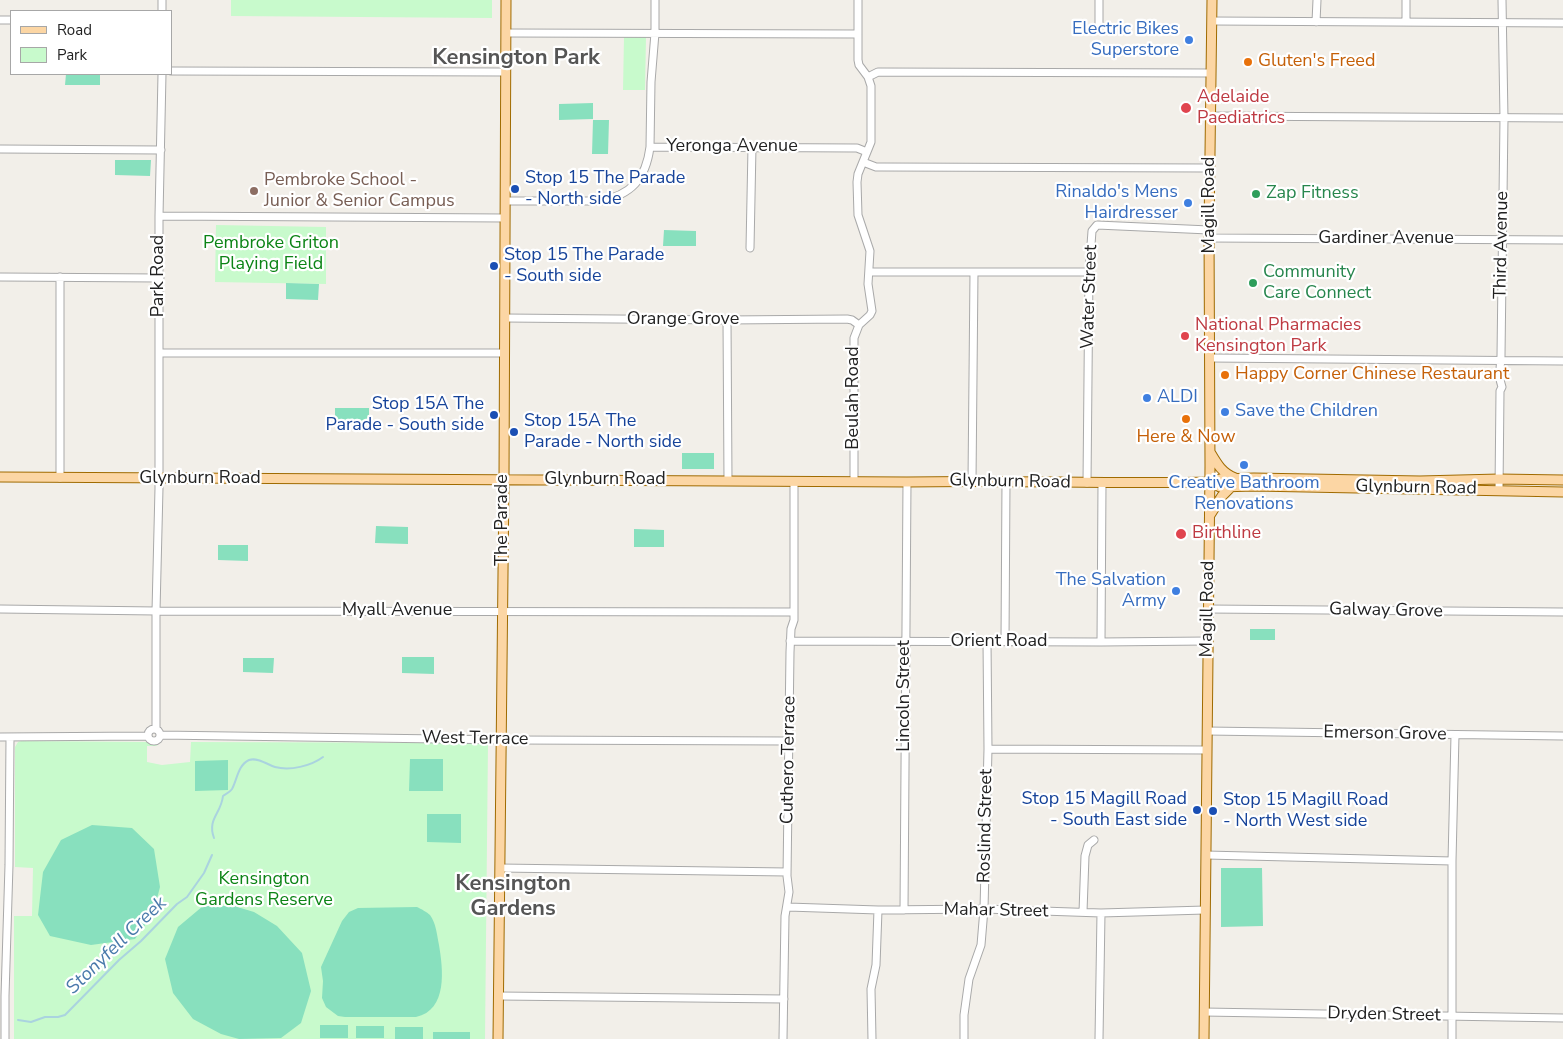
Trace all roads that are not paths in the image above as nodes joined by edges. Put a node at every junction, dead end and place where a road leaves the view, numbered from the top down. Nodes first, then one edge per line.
1 (506, 0) edge
2 (655, 0) edge
3 (858, 0) edge
4 (1099, 0) edge
5 (1212, 0) edge
6 (1317, 0) edge
7 (1406, 0) edge
8 (1502, 0) edge
9 (1212, 21) junction
10 (1316, 22) junction
11 (1406, 22) junction
12 (1502, 23) junction
13 (1563, 23) edge
14 (1099, 24) dead end
15 (506, 32) junction
16 (655, 33) junction
17 (858, 34) junction
18 (172, 71) edge
19 (506, 72) junction
20 (1211, 72) junction
21 (162, 75) edge
22 (868, 77) junction
23 (1211, 116) junction
24 (1504, 118) junction
25 (1563, 118) edge
26 (752, 147) junction
27 (650, 148) junction
28 (0, 149) edge
29 (161, 150) junction
30 (867, 152) junction
31 (863, 162) junction
32 (1210, 168) junction
33 (506, 201) junction
34 (159, 216) junction
35 (505, 218) junction
36 (1209, 234) junction
37 (1502, 240) junction
38 (1563, 240) edge
39 (750, 248) dead end
40 (870, 272) junction
41 (974, 272) junction
42 (1089, 272) junction
43 (0, 277) edge
44 (60, 277) junction
45 (160, 278) junction
46 (505, 318) junction
47 (727, 320) junction
48 (859, 324) junction
49 (160, 353) junction
50 (505, 353) junction
51 (1210, 358) junction
52 (1501, 361) junction
53 (1563, 361) edge
54 (1210, 452) junction
55 (0, 477) edge
56 (60, 478) junction
57 (159, 479) junction
58 (1236, 479) junction
59 (1499, 479) junction
60 (504, 480) junction
61 (1563, 480) edge
62 (728, 481) junction
63 (794, 481) junction
64 (854, 481) junction
65 (972, 481) junction
66 (1006, 481) junction
67 (907, 482) junction
68 (1210, 482) junction
69 (1087, 483) junction
70 (1102, 483) junction
71 (1376, 484) junction
72 (1230, 487) junction
73 (1499, 490) junction
74 (1563, 492) edge
75 (1209, 516) junction
76 (0, 609) edge
77 (1208, 609) junction
78 (156, 611) junction
79 (503, 611) junction
80 (794, 612) junction
81 (1563, 612) edge
82 (790, 641) junction
83 (987, 641) junction
84 (1208, 641) junction
85 (906, 642) junction
86 (1006, 642) junction
87 (1101, 642) junction
88 (158, 732) junction
89 (1207, 732) junction
90 (1455, 735) junction
91 (1563, 736) edge
92 (0, 737) edge
93 (10, 737) junction
94 (502, 739) junction
95 (789, 741) junction
96 (988, 749) junction
97 (1207, 750) junction
98 (1094, 840) dead end
99 (1206, 855) junction
100 (1452, 862) junction
101 (500, 868) junction
102 (787, 872) junction
103 (788, 907) junction
104 (984, 909) junction
105 (878, 910) junction
106 (904, 910) junction
107 (1205, 910) junction
108 (1083, 912) junction
109 (1100, 913) junction
110 (2, 996) edge
111 (499, 996) junction
112 (784, 999) junction
113 (1204, 1012) junction
114 (1452, 1016) junction
115 (1563, 1018) edge
116 (5, 1039) edge
117 (498, 1039) edge
118 (784, 1039) edge
119 (872, 1039) edge
120 (964, 1039) edge
121 (1099, 1039) edge
122 (1204, 1039) edge
123 (1452, 1039) edge

1 - 15 main road, The Parade
2 - 16 street
3 - 17 street, Beulah Road
4 - 14 street
5 - 9 main road, Magill Road
6 - 10 street
7 - 11 street
8 - 12 street, Third Avenue
9 - 10 street
9 - 20 main road, Magill Road
10 - 11 street
11 - 12 street
12 - 13 street
12 - 24 street, Third Avenue
15 - 16 street
15 - 19 main road, The Parade
16 - 17 street
16 - 27 street
17 - 22 street, Beulah Road
18 - 19 street
19 - 33 main road, The Parade
20 - 22 street
20 - 23 main road, Magill Road
21 - 29 street, Park Road
22 - 30 street, Beulah Road
23 - 24 street
23 - 32 main road, Magill Road
24 - 25 street
24 - 37 street, Third Avenue
26 - 27 street, Yeronga Avenue
26 - 30 street, Yeronga Avenue
26 - 39 street
27 - 33 street, Yeronga Avenue
28 - 29 street
29 - 34 street, Park Road
30 - 31 street, Beulah Road
31 - 32 street
31 - 40 street, Beulah Road
32 - 36 main road, Magill Road
33 - 35 main road, The Parade
34 - 35 street
34 - 45 street, Park Road
35 - 46 main road, The Parade
36 - 37 street, Gardiner Avenue
36 - 42 street, Water Street
36 - 51 main road, Magill Road
37 - 38 street, Gardiner Avenue
37 - 52 street, Third Avenue
40 - 41 street
40 - 48 street, Beulah Road
41 - 42 street
41 - 65 street
42 - 69 street, Water Street
43 - 44 street
44 - 45 street
44 - 56 street
45 - 49 street, Park Road
46 - 47 street, Orange Grove
46 - 50 main road, The Parade
47 - 48 street, Orange Grove
47 - 62 street
48 - 64 street, Beulah Road
49 - 50 street
49 - 57 street, Park Road
50 - 60 main road, The Parade
51 - 52 street
51 - 54 main road, Magill Road
52 - 53 street
52 - 59 street, Third Avenue
54 - 58 main road
54 - 68 main road, Magill Road
55 - 56 main road, Glynburn Road
56 - 57 main road, Glynburn Road
57 - 60 main road, Glynburn Road
57 - 78 street, Park Road
58 - 68 main road, Glynburn Road
58 - 71 main road, Glynburn Road
59 - 61 main road, Glynburn Road
59 - 71 main road, Glynburn Road
59 - 73 street, Third Avenue
60 - 62 main road, Glynburn Road
60 - 79 main road, The Parade
62 - 63 main road, Glynburn Road
63 - 64 main road, Glynburn Road
63 - 80 street, Cuthero Terrace
64 - 67 main road, Glynburn Road
65 - 66 main road, Glynburn Road
65 - 67 main road, Glynburn Road
66 - 69 main road, Glynburn Road
66 - 86 street
67 - 85 street, Lincoln Street
68 - 70 main road, Glynburn Road
68 - 72 main road, Glynburn Road
68 - 75 main road, Magill Road
69 - 70 main road, Glynburn Road
70 - 87 street
71 - 72 main road, Glynburn Road
71 - 73 main road, Glynburn Road
72 - 75 main road
73 - 74 main road, Glynburn Road
75 - 77 main road, Magill Road
76 - 78 street, Myall Avenue
77 - 81 street, Galway Grove
77 - 84 main road, Magill Road
78 - 79 street, Myall Avenue
78 - 88 street, Park Road
79 - 80 street, Myall Avenue
79 - 94 main road, The Parade
80 - 82 street, Cuthero Terrace
82 - 85 street, Orient Road
82 - 95 street, Cuthero Terrace
83 - 85 street, Orient Road
83 - 86 street, Orient Road
83 - 96 street, Roslind Street
84 - 87 street, Orient Road
84 - 89 main road, Magill Road
85 - 106 street, Lincoln Street
86 - 87 street, Orient Road
88 - 93 street
88 - 94 street, West Terrace
89 - 90 street, Emerson Grove
89 - 97 main road, Magill Road
90 - 91 street, Emerson Grove
90 - 100 street
92 - 93 street
93 - 110 street
94 - 95 street, West Terrace
94 - 101 main road, The Parade
95 - 102 street, Cuthero Terrace
96 - 97 street
96 - 104 street, Roslind Street
97 - 99 main road, Magill Road
98 - 108 street
99 - 100 street
99 - 107 main road, Magill Road
100 - 114 street
101 - 102 street
101 - 111 main road, The Parade
102 - 103 street, Cuthero Terrace
103 - 105 street, Mahar Street
103 - 112 street, Cuthero Terrace
104 - 106 street, Mahar Street
104 - 108 street, Mahar Street
104 - 120 street, Roslind Street
105 - 106 street, Mahar Street
105 - 119 street
107 - 109 street, Mahar Street
107 - 113 main road, Magill Road
108 - 109 street, Mahar Street
109 - 121 street
110 - 116 street
111 - 112 street
111 - 117 main road, The Parade
112 - 118 street, Cuthero Terrace
113 - 114 street, Dryden Street
113 - 122 main road, Magill Road
114 - 115 street, Dryden Street
114 - 123 street

